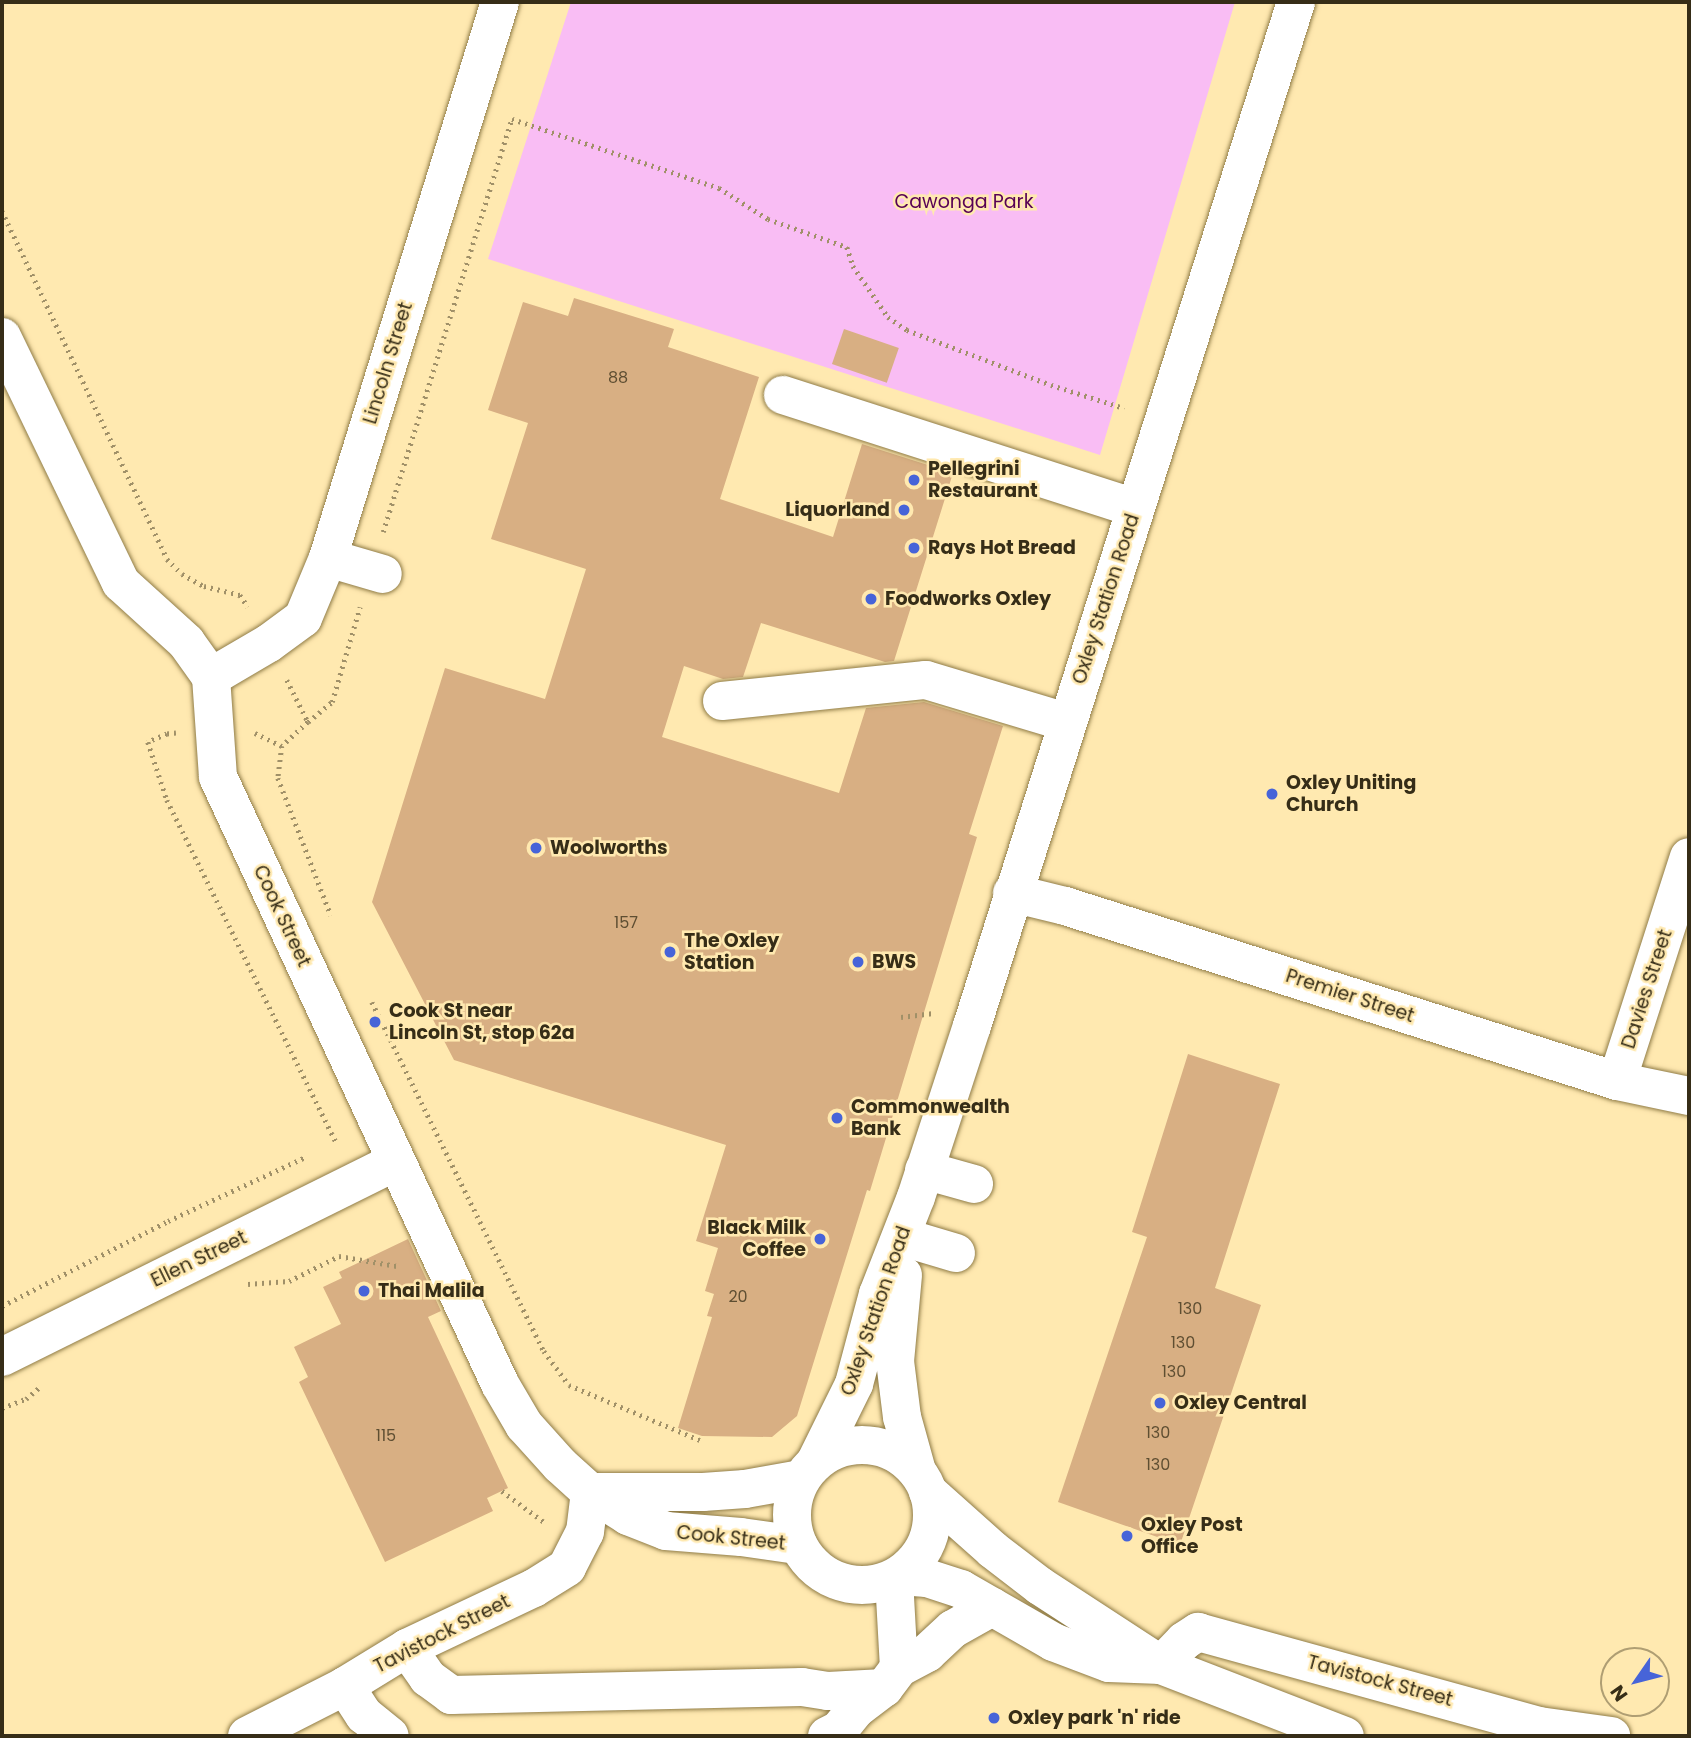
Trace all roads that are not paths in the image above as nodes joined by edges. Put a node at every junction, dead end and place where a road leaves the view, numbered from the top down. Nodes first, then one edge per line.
1 (500, 2) edge
2 (1296, 2) edge
3 (2, 337) edge
4 (783, 396) dead end
5 (1135, 508) junction
6 (328, 558) junction
7 (377, 573) road end
8 (211, 677) junction
9 (722, 701) dead end
10 (1066, 722) junction
11 (1689, 857) edge
12 (1012, 893) junction
13 (1617, 1081) junction
14 (1689, 1096) edge
15 (396, 1161) junction
16 (920, 1183) junction
17 (974, 1184) dead end
18 (909, 1239) junction
19 (956, 1253) dead end
20 (2, 1357) edge
21 (808, 1470) junction
22 (923, 1482) junction
23 (590, 1492) junction
24 (798, 1545) junction
25 (896, 1577) junction
26 (992, 1607) junction
27 (407, 1648) junction
28 (1161, 1665) junction
29 (892, 1678) junction
30 (345, 1686) junction
31 (247, 1736) edge
32 (390, 1736) edge
33 (827, 1736) edge
34 (1345, 1736) edge
35 (1611, 1736) edge

1 - 6 street, Lincoln Street
2 - 5 street, Oxley Station Road
3 - 8 street
4 - 5 street
5 - 10 street, Oxley Station Road
6 - 7 street
6 - 8 street, Lincoln Street
8 - 15 street, Cook Street
9 - 10 street
10 - 12 street, Oxley Station Road
11 - 13 street, Davies Street
12 - 13 street, Premier Street
12 - 16 street, Oxley Station Road
13 - 14 street, Premier Street
15 - 20 street, Ellen Street
15 - 23 street, Cook Street
16 - 17 street
16 - 18 street, Oxley Station Road
16 - 21 street, Oxley Station Road
18 - 19 street
18 - 22 street, Oxley Station Road
21 - 22 street
21 - 23 street, Cook Street
21 - 24 street
22 - 25 street
22 - 28 street
23 - 24 street, Cook Street
23 - 27 street, Tavistock Street
24 - 25 street
25 - 26 street
25 - 29 street
26 - 28 street
26 - 29 street
27 - 29 street
27 - 30 street, Tavistock Street
28 - 34 street
28 - 35 street, Tavistock Street
29 - 33 street
30 - 31 street, Tavistock Street
30 - 32 street

